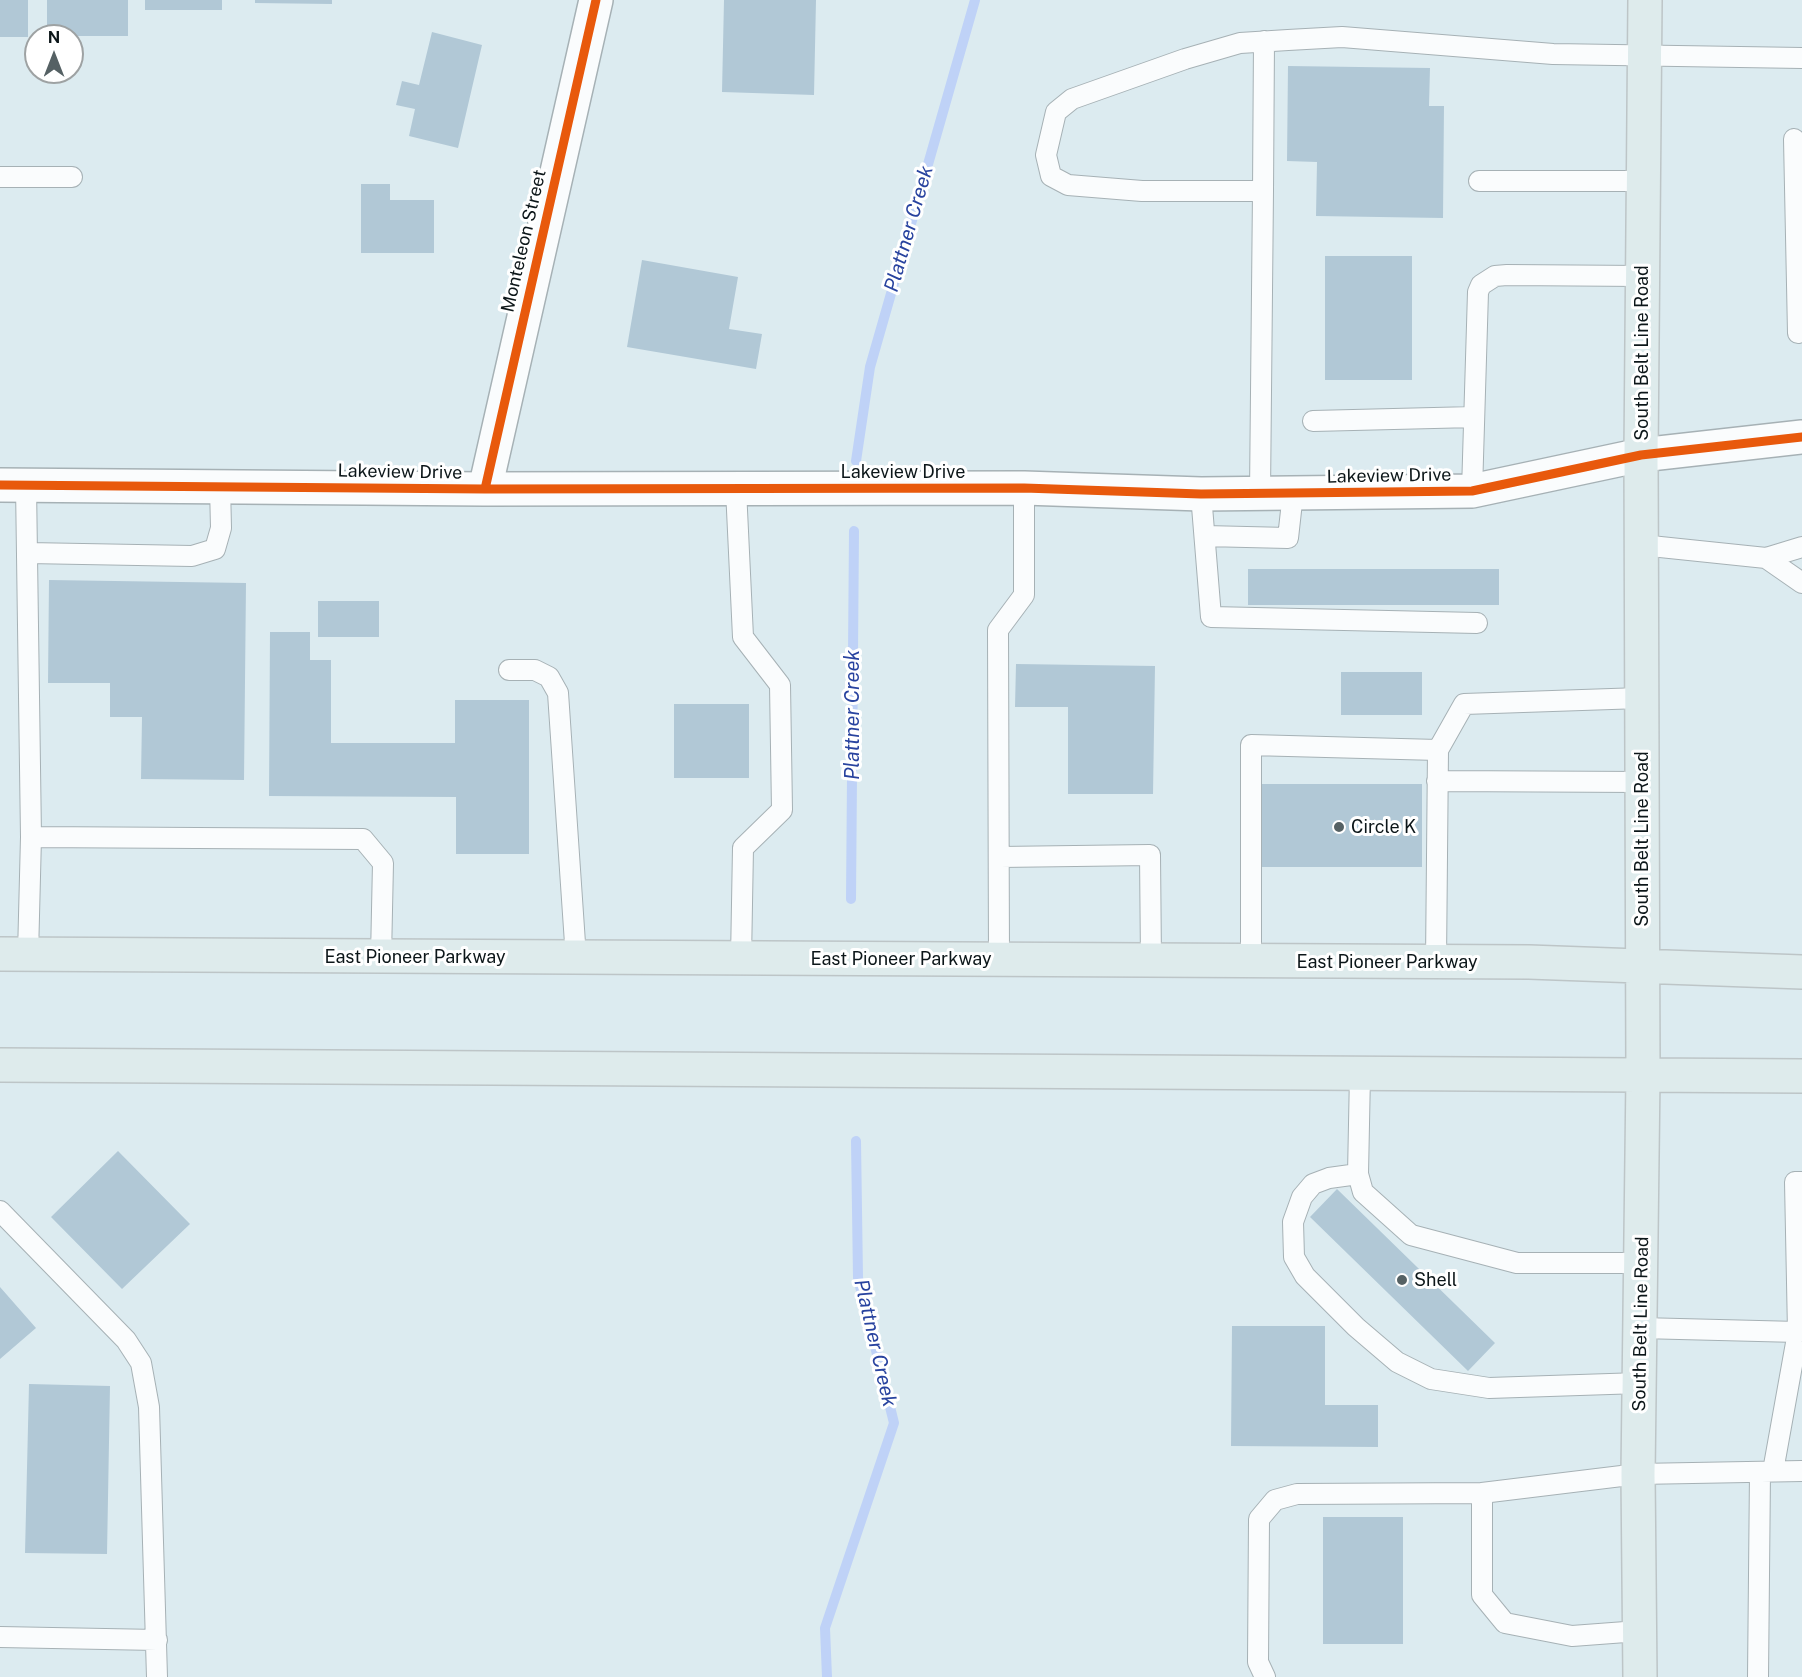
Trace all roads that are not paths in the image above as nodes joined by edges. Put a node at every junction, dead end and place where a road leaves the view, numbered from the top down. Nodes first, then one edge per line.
1 (596, 0) edge
2 (1645, 0) edge
3 (1264, 41) junction
4 (1644, 54) junction
5 (1802, 58) edge
6 (1794, 139) dead end
7 (0, 177) edge
8 (72, 177) dead end
9 (1479, 181) dead end
10 (1643, 181) junction
11 (1263, 191) junction
12 (1642, 276) junction
13 (1802, 332) edge
14 (1474, 417) junction
15 (1313, 421) dead end
16 (1802, 437) edge
17 (1641, 455) junction
18 (13, 485) edge
19 (220, 486) junction
20 (1024, 488) junction
21 (485, 489) junction
22 (736, 489) junction
23 (1472, 491) junction
24 (1260, 493) junction
25 (1293, 493) junction
26 (1202, 494) junction
27 (1205, 536) junction
28 (1641, 545) junction
29 (1802, 547) edge
30 (28, 554) junction
31 (1766, 558) junction
32 (1802, 583) edge
33 (1477, 623) dead end
34 (509, 670) dead end
35 (1641, 698) junction
36 (1438, 750) junction
37 (1437, 781) junction
38 (1641, 782) junction
39 (31, 837) junction
40 (1000, 856) junction
41 (14, 954) edge
42 (381, 957) junction
43 (576, 958) junction
44 (741, 959) junction
45 (999, 960) junction
46 (1151, 961) junction
47 (1251, 961) junction
48 (1436, 962) junction
49 (1642, 964) junction
50 (1802, 972) edge
51 (0, 1065) edge
52 (1360, 1074) junction
53 (1643, 1076) junction
54 (1802, 1076) edge
55 (1358, 1174) junction
56 (1802, 1182) edge
57 (0, 1210) edge
58 (1641, 1263) junction
59 (1640, 1328) junction
60 (1798, 1332) junction
61 (1640, 1383) junction
62 (1802, 1471) edge
63 (1766, 1472) junction
64 (1638, 1474) junction
65 (1482, 1493) junction
66 (1640, 1631) junction
67 (0, 1637) edge
68 (157, 1640) junction
69 (157, 1677) edge
70 (1265, 1677) edge
71 (1640, 1677) edge
72 (1758, 1677) edge

1 - 21 street, Monteleon Street
2 - 4 main road, South Belt Line Road
3 - 4 lane
3 - 11 lane
3 - 11 lane
4 - 5 lane
4 - 10 main road, South Belt Line Road
6 - 13 lane
7 - 8 lane
9 - 10 lane
10 - 12 main road, South Belt Line Road
11 - 24 lane
12 - 14 lane
12 - 17 main road, South Belt Line Road
14 - 15 lane
14 - 23 lane
16 - 17 street, Lakeview Drive
17 - 23 street, Lakeview Drive
17 - 28 main road, South Belt Line Road
18 - 19 street, Lakeview Drive
18 - 30 lane
19 - 21 street, Lakeview Drive
19 - 30 lane
20 - 22 street, Lakeview Drive
20 - 26 street, Lakeview Drive
20 - 40 lane
21 - 22 street, Lakeview Drive
22 - 44 lane
23 - 25 street, Lakeview Drive
24 - 25 street, Lakeview Drive
24 - 26 street, Lakeview Drive
25 - 27 lane
26 - 27 lane
27 - 33 lane
28 - 31 lane
28 - 35 main road, South Belt Line Road
29 - 31 lane
30 - 39 lane
31 - 32 lane
34 - 43 lane
35 - 36 lane
35 - 38 main road, South Belt Line Road
36 - 37 lane
36 - 47 lane
37 - 38 lane
37 - 48 lane
38 - 49 main road, South Belt Line Road
39 - 41 lane
39 - 42 lane
40 - 45 lane
40 - 46 lane
41 - 42 main road, East Pioneer Parkway
42 - 43 main road, East Pioneer Parkway
43 - 44 main road, East Pioneer Parkway
44 - 45 main road, East Pioneer Parkway
45 - 46 main road, East Pioneer Parkway
46 - 47 main road, East Pioneer Parkway
47 - 48 main road, East Pioneer Parkway
48 - 49 main road, East Pioneer Parkway
49 - 50 main road, East Pioneer Parkway
49 - 53 main road, South Belt Line Road
51 - 52 main road
52 - 53 main road
52 - 55 lane
53 - 54 main road
53 - 58 main road, South Belt Line Road
55 - 58 lane
55 - 61 lane
56 - 60 lane
57 - 68 lane
58 - 59 main road, South Belt Line Road
59 - 60 lane
59 - 61 main road, South Belt Line Road
60 - 63 lane
61 - 64 main road, South Belt Line Road
62 - 63 lane
63 - 64 lane
63 - 72 lane
64 - 65 lane
64 - 66 main road, South Belt Line Road
65 - 66 lane
65 - 70 lane
66 - 71 main road, South Belt Line Road
67 - 68 lane
68 - 69 lane

